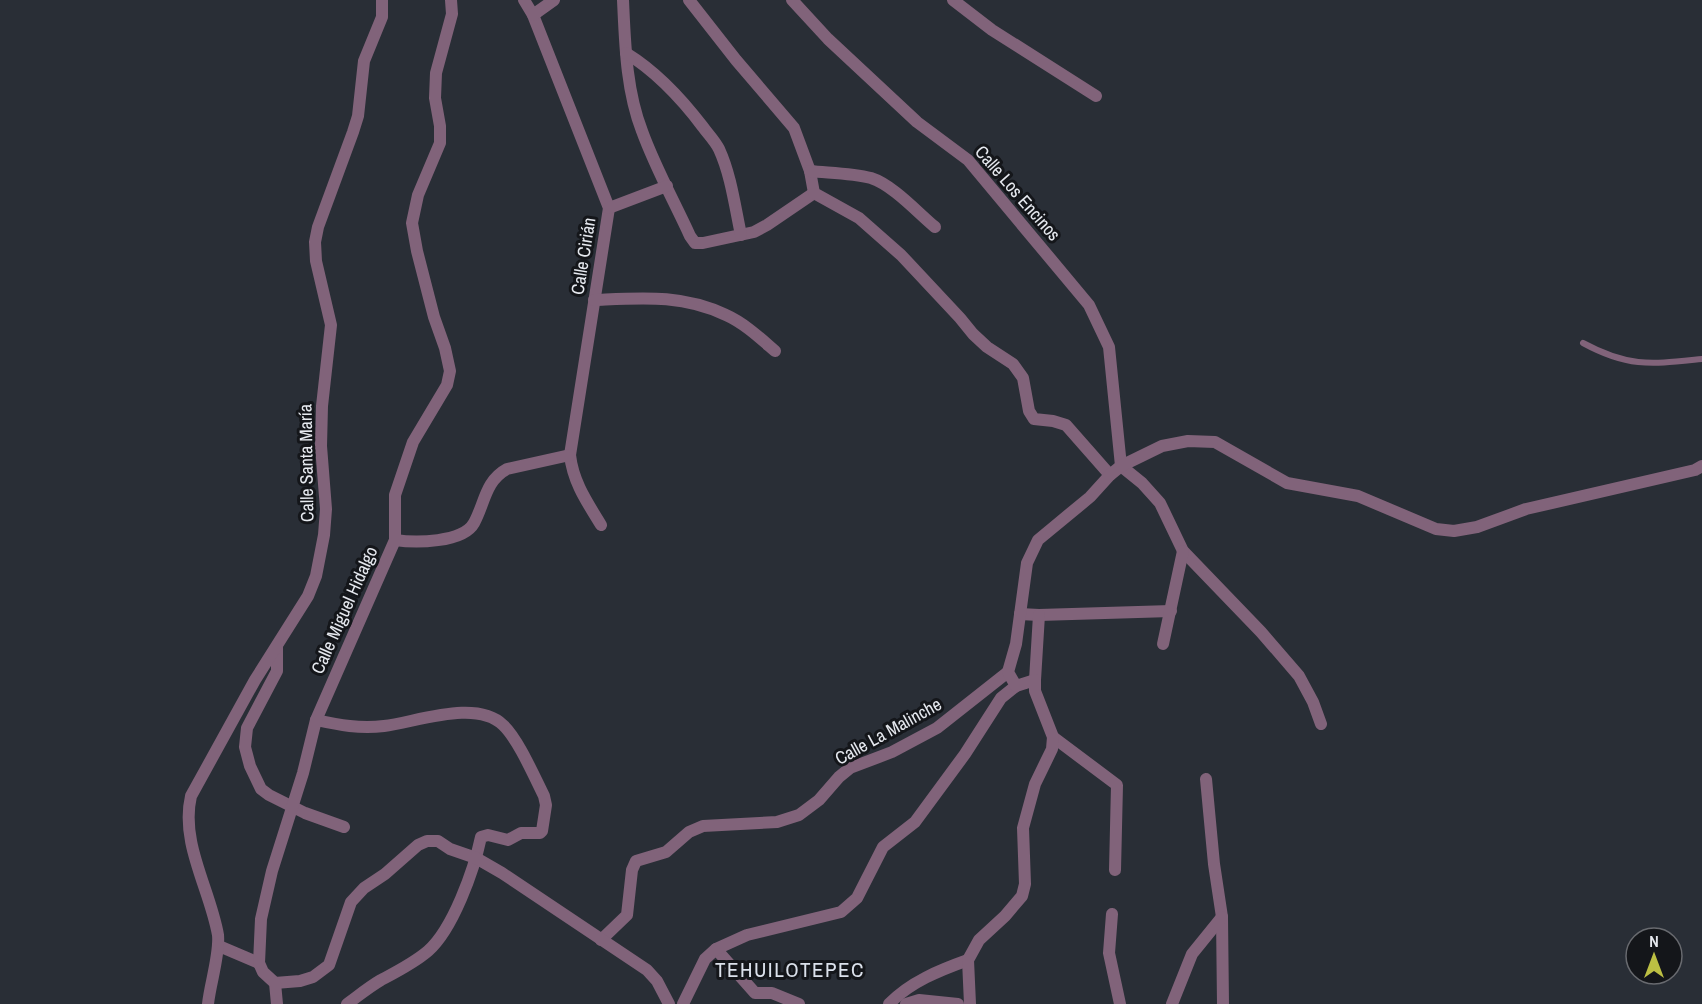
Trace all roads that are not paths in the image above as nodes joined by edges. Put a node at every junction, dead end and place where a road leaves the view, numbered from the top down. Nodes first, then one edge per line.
1 (382, 0) edge
2 (451, 0) edge
3 (524, 0) edge
4 (554, 0) edge
5 (622, 0) edge
6 (689, 0) edge
7 (792, 0) edge
8 (953, 0) edge
9 (533, 15) junction
10 (626, 52) junction
11 (1096, 96) dead end
12 (810, 171) junction
13 (667, 186) junction
14 (814, 193) junction
15 (609, 208) junction
16 (935, 227) dead end
17 (741, 235) junction
18 (594, 300) junction
19 (1583, 343) dead end
20 (775, 351) dead end
21 (1702, 359) edge
22 (570, 455) junction
23 (1121, 466) junction
24 (1702, 466) edge
25 (1110, 475) junction
26 (601, 525) dead end
27 (395, 540) junction
28 (1184, 551) junction
29 (1171, 611) junction
30 (1020, 614) junction
31 (1039, 615) junction
32 (277, 644) junction
33 (1163, 644) dead end
34 (1008, 672) junction
35 (1035, 680) junction
36 (1016, 686) junction
37 (316, 720) junction
38 (1321, 724) dead end
39 (1053, 737) junction
40 (1206, 779) dead end
41 (292, 806) junction
42 (344, 827) dead end
43 (476, 858) junction
44 (1115, 870) dead end
45 (1112, 914) dead end
46 (1222, 917) junction
47 (601, 940) junction
48 (219, 946) junction
49 (716, 950) junction
50 (968, 960) junction
51 (259, 963) junction
52 (275, 983) junction
53 (755, 999) edge
54 (208, 1004) edge
55 (277, 1004) edge
56 (347, 1004) edge
57 (669, 1004) edge
58 (683, 1004) edge
59 (799, 1004) edge
60 (889, 1004) edge
61 (906, 1004) edge
62 (958, 1004) edge
63 (970, 1004) edge
64 (1120, 1004) edge
65 (1172, 1004) edge
66 (1223, 1004) edge

1 - 32 street, Calle Santa María
2 - 27 street, Calle Miguel Hidalgo
3 - 9 street, Calle Cirián
4 - 9 street
5 - 10 street
6 - 12 street
7 - 23 street, Calle Los Encinos
8 - 11 street
9 - 15 street, Calle Cirián
10 - 13 street
10 - 17 street
12 - 14 street
12 - 16 street
13 - 15 street
13 - 17 street
14 - 17 street
14 - 25 street
15 - 18 street, Calle Cirián
18 - 20 street
18 - 22 street, Calle Cirián
19 - 21 lane
22 - 26 street, Calle Cirián
22 - 27 street
23 - 24 street
23 - 25 street
23 - 28 street
25 - 30 street
27 - 37 street, Calle Miguel Hidalgo
28 - 29 street
28 - 38 street
29 - 31 street
29 - 33 street
30 - 31 street
30 - 34 street
31 - 35 street
32 - 41 street
32 - 48 street, Calle Santa María
34 - 36 street
34 - 47 street, Calle La Malinche
35 - 36 street
35 - 39 street
36 - 49 street
37 - 41 street, Calle Miguel Hidalgo
37 - 43 street
39 - 44 street
39 - 50 street
40 - 46 street
41 - 42 street
41 - 51 street, Calle Miguel Hidalgo
43 - 47 street
43 - 52 street
43 - 56 street
45 - 64 street
46 - 65 street
46 - 66 street
47 - 57 street
48 - 51 street
48 - 54 street
49 - 53 street
49 - 58 street
50 - 60 street
50 - 63 street
51 - 52 street
52 - 55 street
53 - 59 street
61 - 62 street

